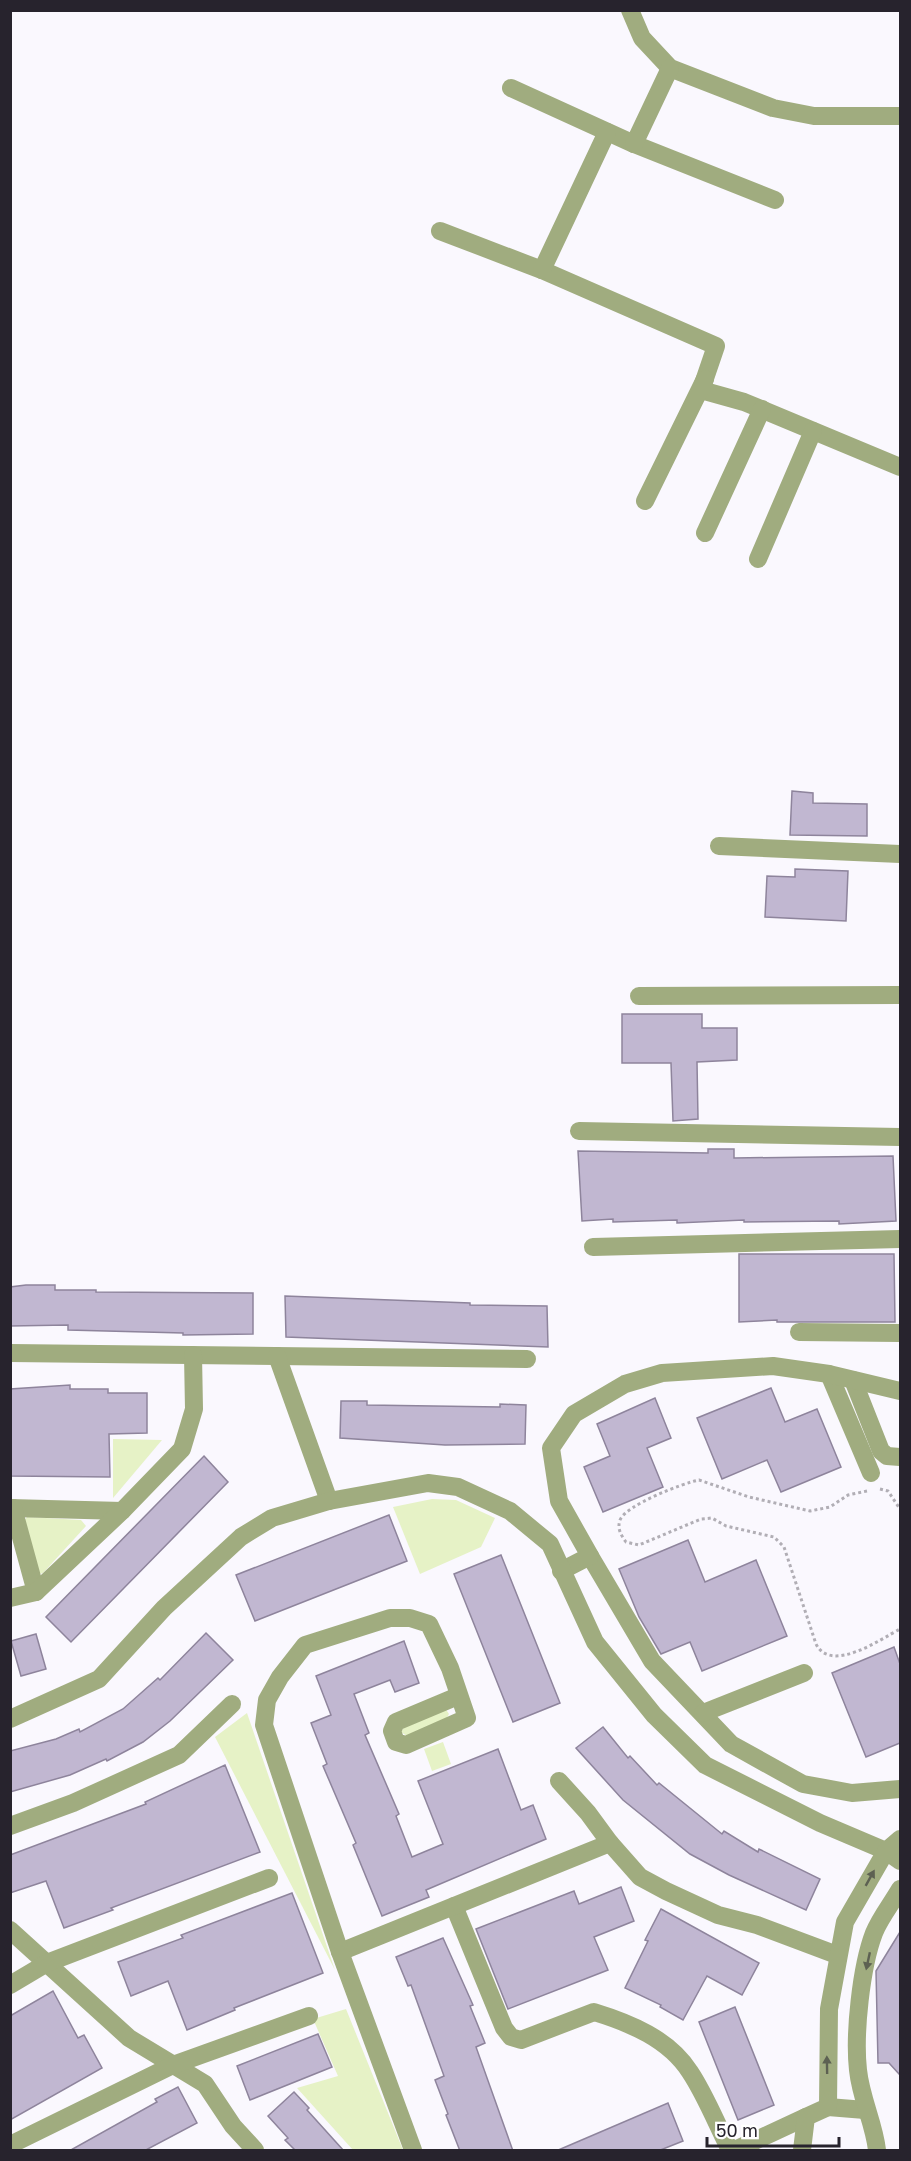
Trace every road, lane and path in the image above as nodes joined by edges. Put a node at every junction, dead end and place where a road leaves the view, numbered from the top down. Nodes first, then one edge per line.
1 (630, 10) edge
2 (670, 68) junction
3 (511, 88) dead end
4 (900, 116) edge
5 (607, 132) junction
6 (634, 144) junction
7 (775, 200) dead end
8 (440, 231) dead end
9 (542, 270) junction
10 (706, 376) junction
11 (762, 410) junction
12 (813, 431) junction
13 (900, 467) edge
14 (645, 501) dead end
15 (705, 533) dead end
16 (758, 559) dead end
17 (719, 846) dead end
18 (900, 854) edge
19 (900, 995) edge
20 (639, 996) dead end
21 (579, 1131) dead end
22 (900, 1137) edge
23 (900, 1239) edge
24 (593, 1247) dead end
25 (799, 1332) dead end
26 (900, 1333) edge
27 (10, 1353) edge
28 (193, 1355) junction
29 (277, 1356) junction
30 (528, 1359) dead end
31 (829, 1374) junction
32 (853, 1380) junction
33 (900, 1391) edge
34 (900, 1457) edge
35 (870, 1473) dead end
36 (329, 1501) junction
37 (12, 1508) edge
38 (900, 1509) edge
39 (122, 1511) junction
40 (576, 1532) junction
41 (550, 1544) junction
42 (590, 1557) junction
43 (561, 1571) junction
44 (36, 1592) junction
45 (10, 1599) edge
46 (900, 1629) edge
47 (804, 1673) dead end
48 (459, 1696) dead end
49 (232, 1704) dead end
50 (703, 1713) junction
51 (10, 1719) edge
52 (559, 1781) dead end
53 (900, 1789) edge
54 (10, 1826) edge
55 (900, 1839) edge
56 (610, 1843) junction
57 (893, 1856) edge
58 (269, 1878) dead end
59 (900, 1889) edge
60 (454, 1906) junction
61 (10, 1930) edge
62 (340, 1952) junction
63 (837, 1955) junction
64 (47, 1963) junction
65 (10, 1985) edge
66 (309, 2016) dead end
67 (173, 2065) junction
68 (828, 2107) junction
69 (865, 2110) junction
70 (806, 2117) junction
71 (10, 2145) edge
72 (255, 2151) edge
73 (413, 2151) edge
74 (730, 2151) edge
75 (735, 2151) edge
76 (802, 2151) edge
77 (877, 2151) edge

1 - 2 street
2 - 4 street
2 - 6 street
3 - 5 street
5 - 6 street
5 - 9 street
6 - 7 street
8 - 9 street
9 - 10 street
10 - 11 street
10 - 14 street
11 - 12 street
11 - 15 street
12 - 13 street
12 - 16 street
17 - 18 street
19 - 20 street
21 - 22 street
23 - 24 street
25 - 26 street
27 - 28 street
28 - 29 street
28 - 39 street
29 - 30 street
29 - 36 street
31 - 32 street
31 - 35 street
31 - 40 street
32 - 33 street
32 - 34 street
36 - 41 street
36 - 51 street
37 - 39 street
37 - 44 street
38 - 46 path
39 - 44 street
40 - 41 street
40 - 42 street
41 - 43 street
42 - 43 street
42 - 50 street
43 - 57 street
44 - 45 street
47 - 50 street
48 - 62 street
49 - 54 street
50 - 53 street
52 - 56 street
55 - 57 street
56 - 60 street
56 - 63 street
63 -> 57 street
58 - 64 street
59 -> 69 street
60 - 62 street
60 - 74 street
61 - 64 street
62 - 73 street
68 -> 63 street
64 - 65 street
64 - 67 street
66 - 67 street
67 - 71 street
67 - 72 street
68 - 69 street
68 - 70 street
69 - 77 street
70 - 75 street
70 - 76 street

